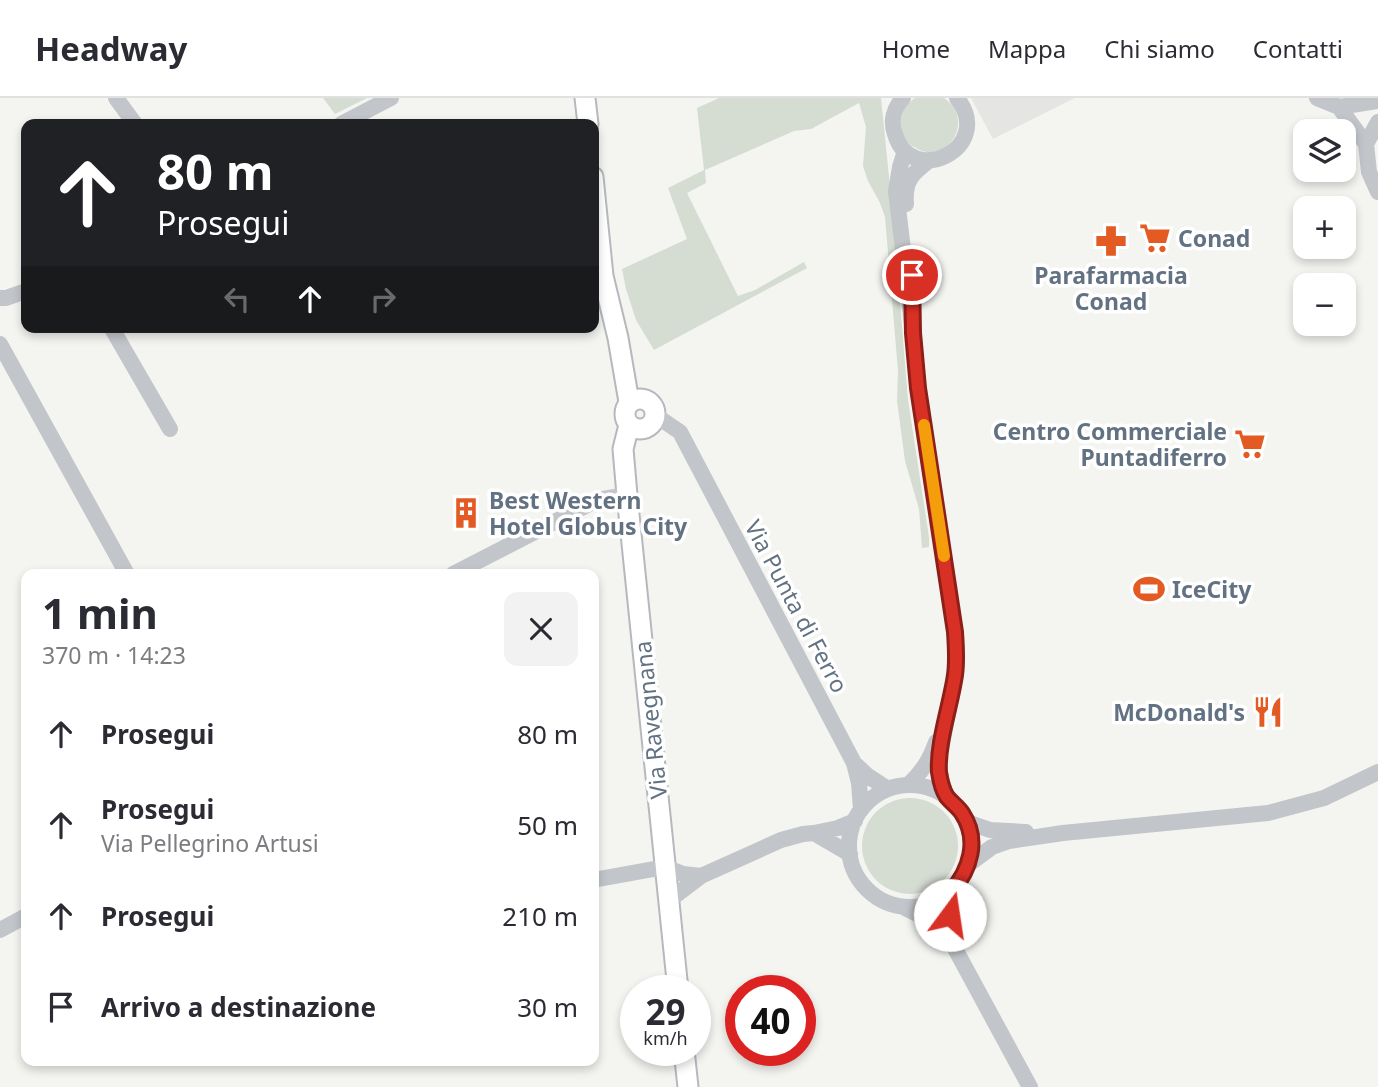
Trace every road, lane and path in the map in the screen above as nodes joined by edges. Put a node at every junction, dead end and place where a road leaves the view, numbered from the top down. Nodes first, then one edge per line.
1 (116, 98) edge
2 (391, 98) edge
3 (585, 98) edge
4 (957, 98) edge
5 (1317, 98) edge
6 (1378, 101) edge
7 (898, 102) edge
8 (1339, 107) junction
9 (131, 119) edge
10 (351, 119) edge
11 (587, 119) edge
12 (1378, 122) edge
13 (1366, 144) junction
14 (905, 151) junction
15 (930, 160) junction
16 (1378, 191) edge
17 (599, 236) edge
18 (21, 293) edge
19 (0, 298) edge
20 (114, 333) edge
21 (913, 333) junction
22 (0, 344) edge
23 (635, 400) junction
24 (643, 423) junction
25 (170, 429) dead end
26 (627, 495) junction
27 (124, 569) edge
28 (463, 569) edge
29 (949, 703) junction
30 (854, 763) junction
31 (1378, 772) edge
32 (908, 785) junction
33 (888, 789) junction
34 (946, 796) junction
35 (858, 815) junction
36 (967, 822) junction
37 (814, 833) junction
38 (1063, 833) junction
39 (850, 854) junction
40 (969, 864) junction
41 (664, 867) junction
42 (701, 876) junction
43 (599, 879) edge
44 (951, 892) junction
45 (668, 901) junction
46 (903, 907) junction
47 (21, 919) edge
48 (0, 930) edge
49 (953, 945) junction
50 (676, 975) edge
51 (686, 1066) edge
52 (688, 1087) edge
53 (1030, 1087) edge

1 - 9 street
2 - 10 street
3 - 11 main road
4 - 15 street
5 - 8 street
6 - 8 street
7 - 14 street
8 - 13 street
12 - 13 street
13 - 16 street
14 - 15 street
14 - 21 street
15 - 21 street
17 - 23 main road
18 - 19 street
20 - 25 street
21 - 29 street
22 - 27 street
23 - 24 main road, Via Ravegnana
23 - 24 main road
24 - 26 main road, Via Ravegnana
24 - 30 street, Via Punta di Ferro
26 - 28 street
26 - 41 main road, Via Ravegnana
29 - 32 street
29 - 34 street
30 - 33 street, Via Punta di Ferro
30 - 35 street
31 - 38 street
32 - 33 street
32 - 34 street
33 - 35 street
34 - 36 street
35 - 37 street
35 - 39 street
36 - 38 street
36 - 40 street
37 - 39 street
37 - 42 street
38 - 40 street
39 - 46 street
40 - 44 street
41 - 42 street
41 - 43 street
41 - 45 main road, Via Ravegnana
42 - 45 street
44 - 46 street
44 - 49 street
45 - 50 main road, Via Ravegnana
46 - 49 street
47 - 48 street
49 - 53 street
51 - 52 main road

